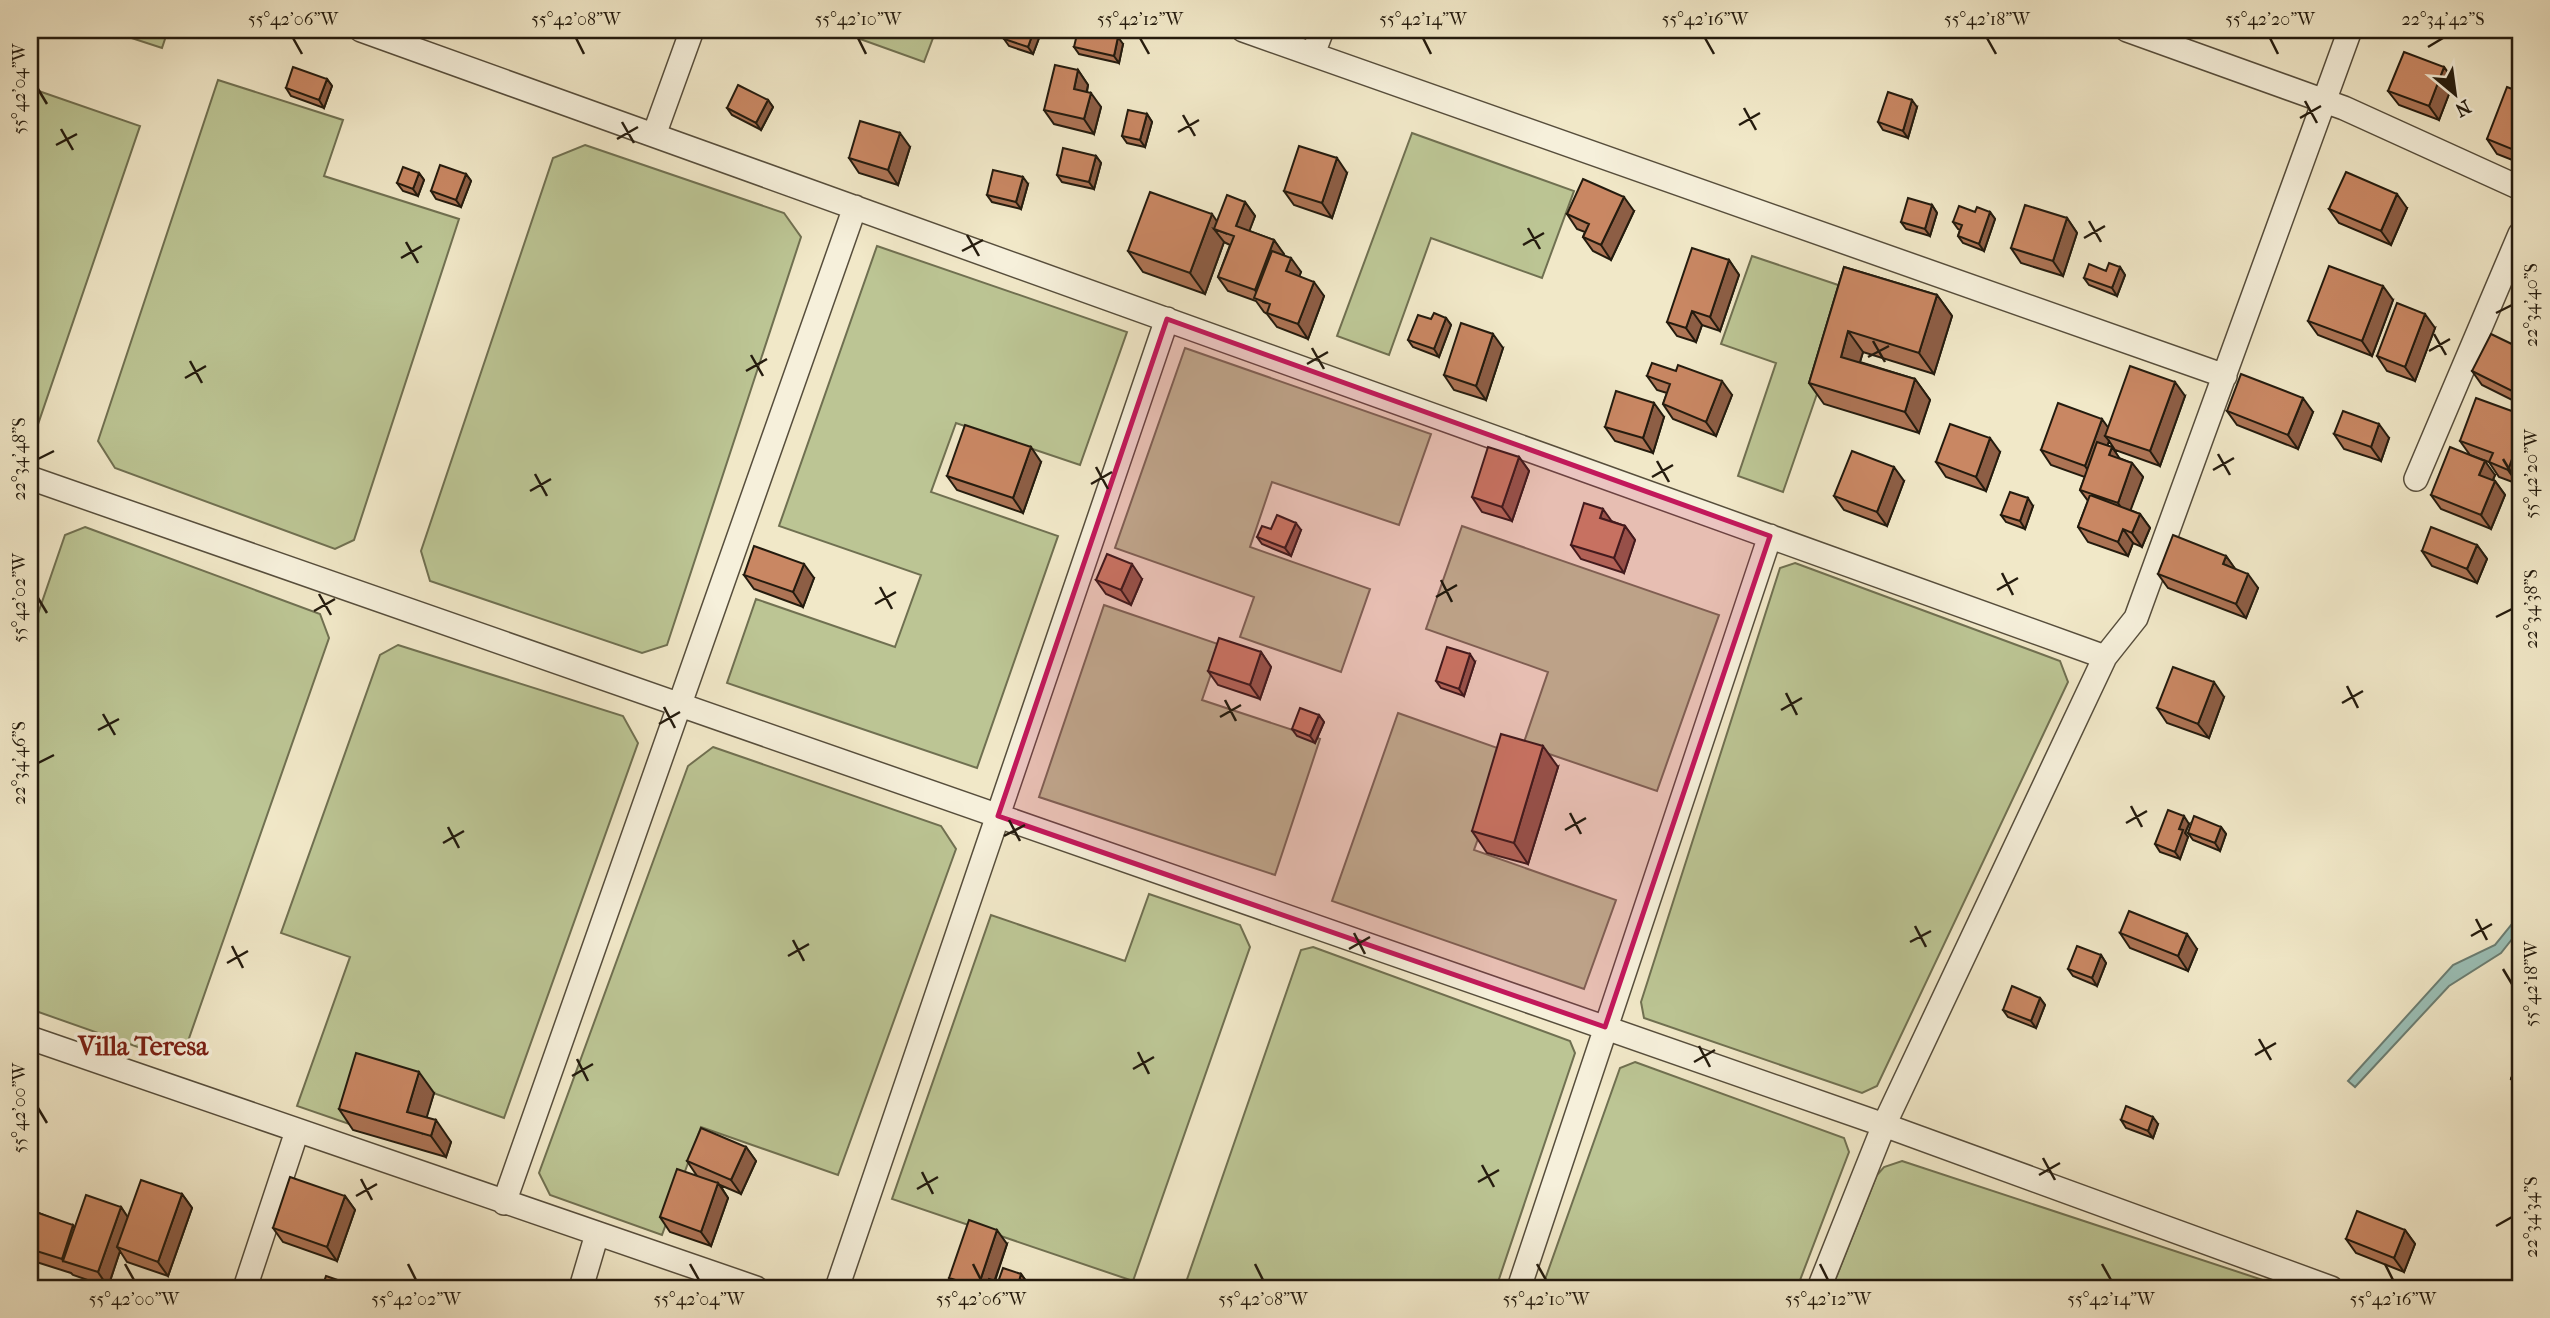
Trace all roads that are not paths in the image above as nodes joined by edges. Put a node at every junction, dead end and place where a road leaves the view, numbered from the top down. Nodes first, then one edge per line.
1 (361, 30) edge
2 (691, 30) edge
3 (1243, 30) edge
4 (1322, 30) edge
5 (2127, 30) edge
6 (2350, 30) edge
7 (1313, 54) junction
8 (2325, 101) junction
9 (654, 135) junction
10 (2520, 188) edge
11 (856, 207) junction
12 (2520, 234) edge
13 (1167, 319) junction
14 (2225, 376) junction
15 (30, 478) edge
16 (2416, 479) dead end
17 (1770, 536) junction
18 (2105, 657) junction
19 (680, 705) junction
20 (998, 816) junction
21 (1605, 1027) junction
22 (30, 1038) edge
23 (1885, 1125) junction
24 (297, 1131) junction
25 (505, 1203) junction
26 (597, 1234) junction
27 (245, 1288) edge
28 (581, 1288) edge
29 (755, 1288) edge
30 (837, 1288) edge
31 (1519, 1288) edge
32 (1819, 1288) edge
33 (2331, 1288) edge

1 - 9 street
2 - 9 street
3 - 7 street
4 - 7 street
5 - 8 street
6 - 8 street
7 - 14 street
8 - 10 street
8 - 14 street
9 - 11 street
11 - 13 street
11 - 19 street
12 - 16 street
13 - 17 street
13 - 20 street
14 - 18 street
15 - 19 street
17 - 18 street
17 - 21 street
18 - 23 street
19 - 20 street
19 - 25 street
20 - 21 street
20 - 30 street
21 - 23 street
21 - 31 street
22 - 24 street
23 - 32 street
23 - 33 street
24 - 25 street
24 - 27 street
25 - 26 street
26 - 28 street
26 - 29 street

